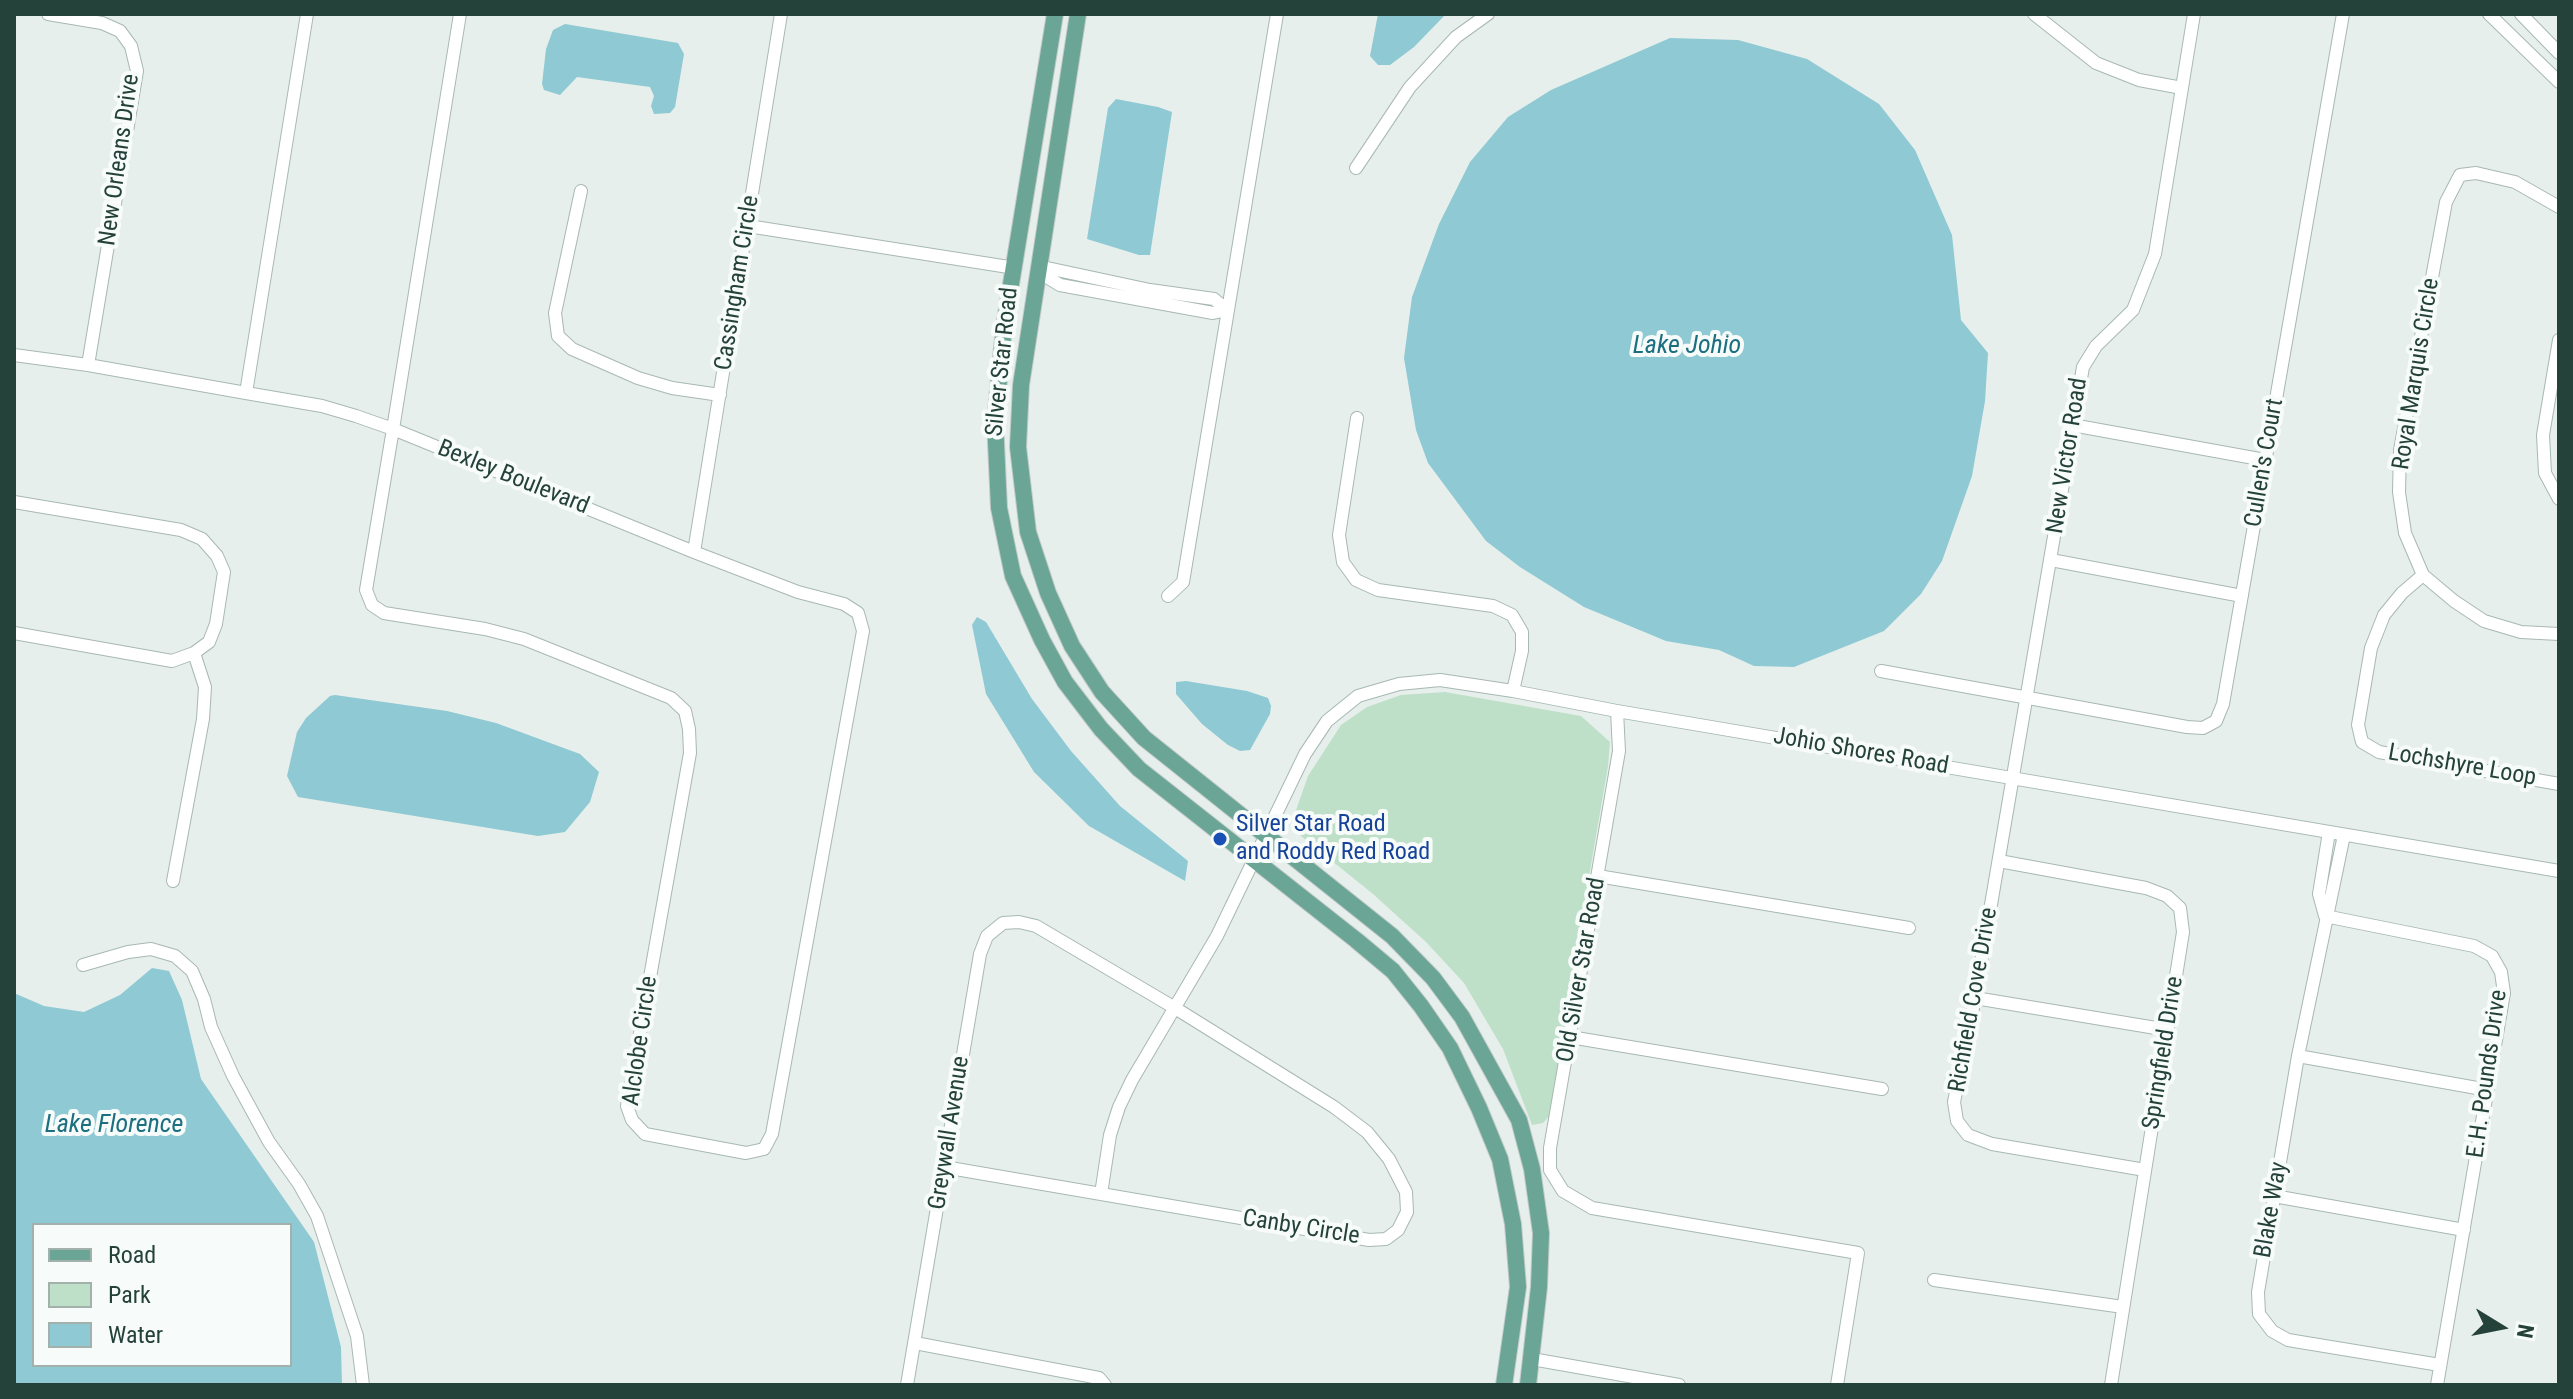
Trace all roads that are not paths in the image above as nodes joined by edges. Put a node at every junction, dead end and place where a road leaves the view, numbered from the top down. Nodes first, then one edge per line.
1 (48, 14) edge
2 (307, 14) edge
3 (460, 14) edge
4 (781, 14) edge
5 (1055, 14) edge
6 (1078, 14) edge
7 (1277, 14) edge
8 (1488, 14) edge
9 (2034, 14) edge
10 (2194, 14) edge
11 (2343, 14) edge
12 (2489, 14) edge
13 (2521, 14) edge
14 (2559, 53) edge
15 (2559, 82) edge
16 (2182, 88) junction
17 (1040, 113) junction
18 (1356, 168) dead end
19 (581, 191) dead end
20 (2559, 207) edge
21 (748, 226) junction
22 (1015, 268) junction
23 (1037, 269) junction
24 (1227, 310) junction
25 (2559, 340) edge
26 (14, 355) edge
27 (88, 365) junction
28 (246, 393) junction
29 (720, 395) junction
30 (1357, 418) dead end
31 (2072, 425) junction
32 (393, 429) junction
33 (1018, 447) junction
34 (2265, 460) junction
35 (2559, 499) edge
36 (14, 502) edge
37 (694, 552) junction
38 (2051, 560) junction
39 (2423, 575) junction
40 (1168, 596) dead end
41 (2242, 596) junction
42 (14, 633) edge
43 (2559, 634) edge
44 (194, 653) junction
45 (1881, 671) dead end
46 (1513, 691) junction
47 (2028, 696) junction
48 (1617, 711) junction
49 (2013, 778) junction
50 (2559, 784) edge
51 (2329, 832) junction
52 (1265, 835) junction
53 (2344, 835) junction
54 (1255, 860) junction
55 (1999, 861) junction
56 (2559, 871) edge
57 (1598, 876) junction
58 (173, 881) dead end
59 (2325, 916) junction
60 (1036, 926) joint
61 (1909, 928) dead end
62 (83, 965) dead end
63 (1975, 998) junction
64 (1175, 1008) junction
65 (2168, 1030) junction
66 (1570, 1037) junction
67 (2298, 1056) junction
68 (1882, 1089) dead end
69 (2488, 1090) junction
70 (944, 1167) junction
71 (2145, 1170) junction
72 (1101, 1194) junction
73 (2274, 1196) junction
74 (2464, 1230) junction
75 (1934, 1280) dead end
76 (2123, 1307) junction
77 (915, 1343) junction
78 (1532, 1359) junction
79 (2440, 1365) junction
80 (363, 1385) edge
81 (907, 1385) edge
82 (1105, 1385) edge
83 (1504, 1385) edge
84 (1528, 1385) edge
85 (1679, 1385) edge
86 (1837, 1385) edge
87 (2111, 1385) edge
88 (2437, 1385) edge

1 - 27 street, New Orleans Drive
2 - 28 street
3 - 32 street
4 - 21 street, Cassingham Circle
5 - 17 main road, Silver Star Road
6 - 23 main road, Silver Star Road
7 - 24 street
8 - 18 street
9 - 16 street
10 - 16 street, New Victor Road
11 - 34 street, Cullen's Court
12 - 15 street
13 - 14 street
16 - 31 street, New Victor Road
17 - 22 main road, Silver Star Road
17 - 23 main road
19 - 29 street
20 - 39 street, Royal Marquis Circle
21 - 22 street
21 - 29 street, Cassingham Circle
22 - 33 main road
22 - 54 main road, Silver Star Road
23 - 24 street
23 - 33 main road, Silver Star Road
24 - 40 street
25 - 35 street
26 - 27 street, Bexley Boulevard
27 - 28 street, Bexley Boulevard
28 - 32 street, Bexley Boulevard
29 - 37 street, Cassingham Circle
30 - 46 street
31 - 34 street
31 - 38 street, New Victor Road
32 - 37 street, Bexley Boulevard
32 - 37 street, Alclobe Circle
33 - 52 main road, Silver Star Road
34 - 41 street, Cullen's Court
36 - 44 street
38 - 41 street
38 - 47 street, New Victor Road
39 - 43 street, Royal Marquis Circle
39 - 50 street, Lochshyre Loop
41 - 47 street, Cullen's Court
42 - 44 street
44 - 58 street
45 - 47 street
46 - 48 street, Johio Shores Road
46 - 52 street, Johio Shores Road
47 - 49 street, New Victor Road
48 - 49 street, Johio Shores Road
48 - 57 street, Old Silver Star Road
49 - 51 street, Johio Shores Road
49 - 55 street, Richfield Cove Drive
51 - 53 street, Johio Shores Road
51 - 59 street, Blake Way
52 - 54 street, Johio Shores Road
52 - 78 main road, Silver Star Road
53 - 56 street, Johio Shores Road
53 - 59 street, Blake Way
54 - 64 street, Johio Shores Road
54 - 83 main road, Silver Star Road
55 - 63 street, Richfield Cove Drive
55 - 65 street, Springfield Drive
57 - 61 street
57 - 66 street, Old Silver Star Road
59 - 67 street, Blake Way
59 - 69 street, E.H. Pounds Drive
60 - 64 street, Canby Circle
60 - 70 street, Greywall Avenue
62 - 80 street
63 - 65 street
63 - 71 street, Richfield Cove Drive
64 - 72 street, Johio Shores Road
64 - 72 street, Canby Circle
65 - 71 street, Springfield Drive
66 - 68 street
66 - 86 street, Old Silver Star Road
67 - 69 street
67 - 73 street, Blake Way
69 - 74 street, E.H. Pounds Drive
70 - 72 street, Canby Circle
70 - 77 street, Greywall Avenue
71 - 76 street, Springfield Drive
73 - 74 street
73 - 79 street, Blake Way
74 - 79 street, E.H. Pounds Drive
75 - 76 street
76 - 87 street, Springfield Drive
77 - 81 street, Greywall Avenue
77 - 82 street
78 - 84 main road, Silver Star Road
78 - 85 street
79 - 88 street, E.H. Pounds Drive

